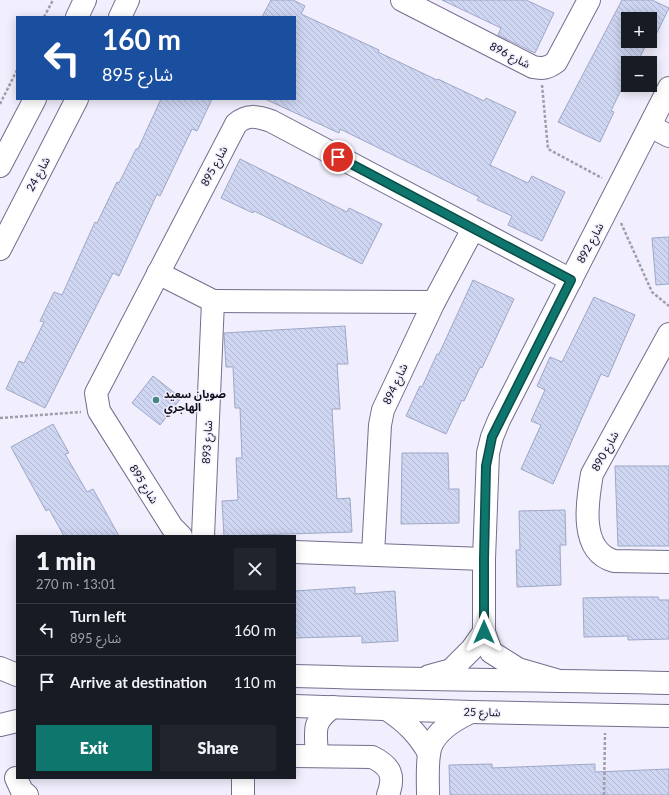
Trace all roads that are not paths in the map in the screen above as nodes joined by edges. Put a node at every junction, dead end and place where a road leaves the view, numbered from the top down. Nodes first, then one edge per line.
1 (86, 0) edge
2 (128, 0) edge
3 (402, 0) edge
4 (588, 0) edge
5 (78, 16) edge
6 (120, 16) edge
7 (669, 88) edge
8 (34, 100) edge
9 (76, 100) edge
10 (650, 126) junction
11 (669, 136) edge
12 (0, 166) edge
13 (472, 229) junction
14 (0, 249) edge
15 (158, 273) junction
16 (571, 280) junction
17 (213, 301) junction
18 (434, 302) junction
19 (669, 334) edge
20 (181, 535) edge
21 (203, 535) edge
22 (296, 552) edge
23 (373, 554) junction
24 (484, 559) junction
25 (669, 562) edge
26 (484, 632) junction
27 (0, 668) edge
28 (16, 674) edge
29 (296, 676) edge
30 (411, 680) junction
31 (563, 681) junction
32 (669, 683) edge
33 (296, 706) edge
34 (333, 707) junction
35 (388, 710) junction
36 (471, 712) junction
37 (296, 716) edge
38 (669, 716) edge
39 (16, 721) edge
40 (0, 725) edge
41 (429, 753) junction
42 (305, 756) edge
43 (243, 779) edge
44 (243, 795) edge
45 (388, 795) edge
46 (428, 795) edge

1 - 5 street
2 - 6 street
3 - 4 street, شارع 896
7 - 10 street, شارع 892
8 - 12 street
9 - 14 street, شارع 24
10 - 11 street
10 - 16 street, شارع 892
13 - 15 street, شارع 895
13 - 16 street, شارع 895
13 - 18 street, شارع 894
15 - 17 street
15 - 20 street, شارع 895
16 - 24 street, شارع 892
17 - 18 street
17 - 21 street, شارع 893
18 - 23 street, شارع 894
19 - 25 street, شارع 890
22 - 23 street
23 - 24 street
24 - 26 street, شارع 892
26 - 30 street
26 - 31 street, شارع 892
27 - 28 street
29 - 30 street
30 - 31 street
31 - 32 street
31 - 36 street
33 - 34 street, شارع 25
34 - 35 street, شارع 25
34 - 42 street
35 - 36 street, شارع 25
35 - 41 street
36 - 38 street, شارع 25
36 - 41 street
37 - 42 street
39 - 40 street
41 - 46 street
42 - 45 street
43 - 44 street

